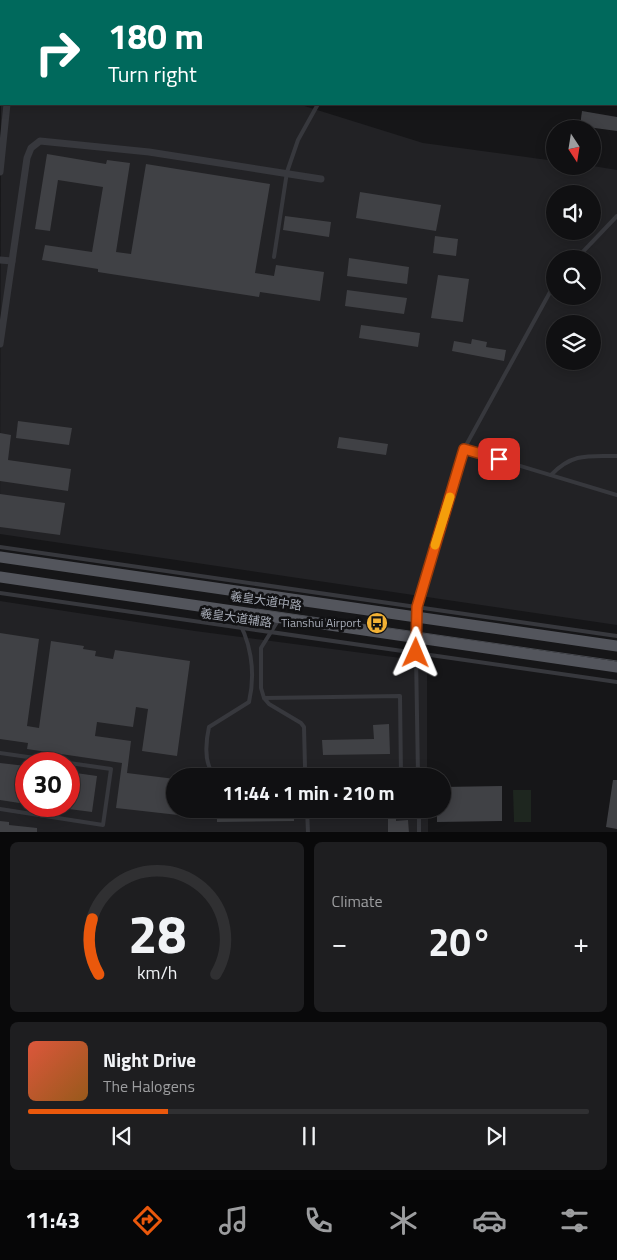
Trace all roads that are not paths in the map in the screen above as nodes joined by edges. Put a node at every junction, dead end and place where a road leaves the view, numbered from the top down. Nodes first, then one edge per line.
1 (7, 105) edge
2 (317, 105) edge
3 (0, 172) edge
4 (287, 172) junction
5 (321, 178) dead end
6 (617, 216) edge
7 (585, 250) edge
8 (274, 257) dead end
9 (0, 260) edge
10 (12, 262) junction
11 (546, 299) edge
12 (0, 344) edge
13 (464, 449) junction
14 (617, 456) edge
15 (550, 475) junction
16 (617, 495) edge
17 (0, 547) edge
18 (0, 557) edge
19 (0, 577) edge
20 (0, 593) edge
21 (231, 610) junction
22 (416, 612) junction
23 (280, 617) junction
24 (244, 629) junction
25 (269, 633) junction
26 (617, 636) edge
27 (416, 637) junction
28 (617, 646) edge
29 (416, 653) junction
30 (617, 667) edge
31 (617, 682) edge
32 (264, 698) junction
33 (0, 753) edge
34 (306, 762) junction
35 (209, 768) edge
36 (301, 768) edge
37 (306, 768) edge
38 (401, 768) edge
39 (418, 768) edge
40 (0, 810) edge
41 (307, 818) edge
42 (418, 818) edge
43 (308, 832) edge
44 (419, 832) edge

1 - 3 street
2 - 4 lane
4 - 5 street
4 - 8 lane
4 - 10 street
6 - 7 lane
9 - 10 street
10 - 12 street
11 - 13 lane
13 - 15 lane
13 - 22 lane
14 - 15 lane
15 - 16 lane
17 - 22 lane
18 - 22 main road, 羲皇大道中路
19 - 21 main road, 羲皇大道中路
20 - 24 lane, 羲皇大道辅路
21 - 23 main road, 羲皇大道中路
21 - 24 lane
22 - 26 lane
22 - 27 street
22 - 28 main road, 羲皇大道中路
23 - 25 lane
23 - 27 main road, 羲皇大道中路
24 - 25 lane, 羲皇大道辅路
24 - 35 lane
25 - 29 lane, 羲皇大道辅路
25 - 32 lane
27 - 29 street
27 - 30 main road, 羲皇大道中路
29 - 31 lane, 羲皇大道辅路
29 - 39 lane
32 - 34 lane
32 - 38 lane
33 - 40 lane
34 - 36 lane
34 - 37 lane
41 - 43 lane
42 - 44 lane

